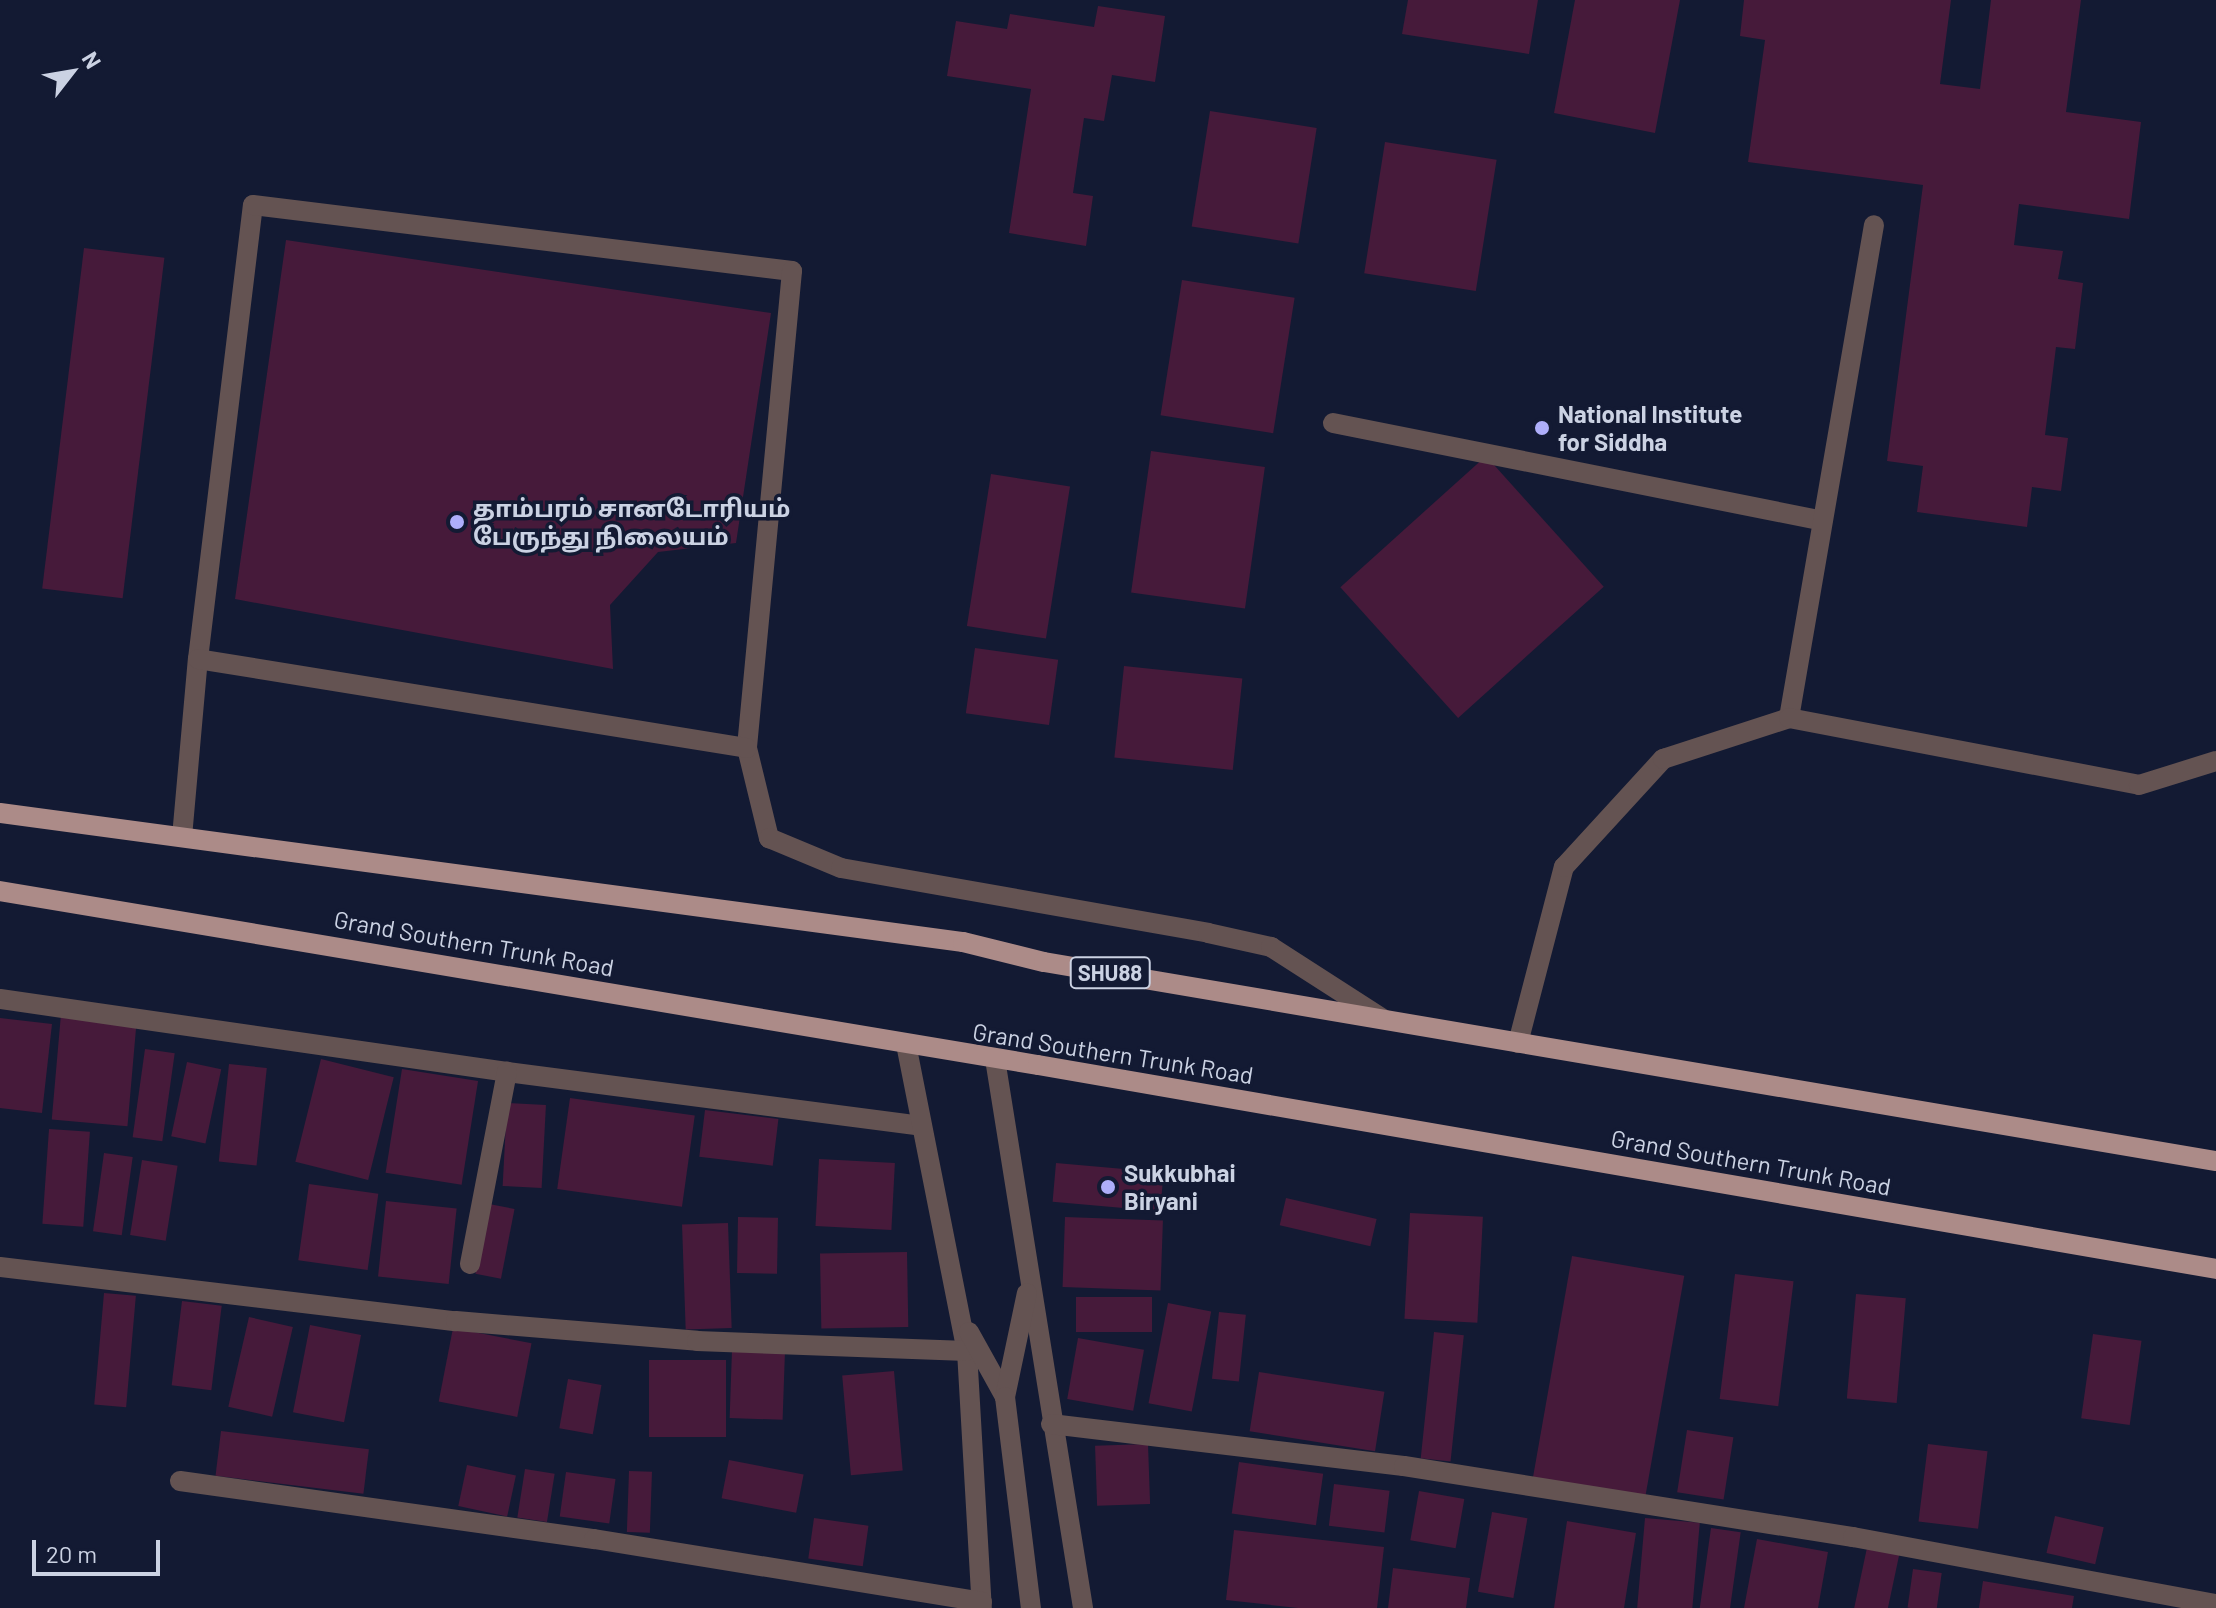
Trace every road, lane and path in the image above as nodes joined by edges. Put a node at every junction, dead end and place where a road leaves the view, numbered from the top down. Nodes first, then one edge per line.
1 (1874, 225) dead end
2 (1333, 423) dead end
3 (1822, 521) junction
4 (198, 659) junction
5 (1789, 718) junction
6 (747, 748) junction
7 (2216, 761) edge
8 (0, 813) edge
9 (182, 837) junction
10 (0, 891) edge
11 (0, 999) edge
12 (1383, 1019) junction
13 (1518, 1043) junction
14 (906, 1044) junction
15 (995, 1059) junction
16 (507, 1072) junction
17 (922, 1126) junction
18 (2216, 1161) edge
19 (470, 1264) dead end
20 (0, 1267) edge
21 (2216, 1269) edge
22 (1029, 1281) junction
23 (960, 1314) junction
24 (967, 1351) junction
25 (1005, 1397) junction
26 (1051, 1424) junction
27 (180, 1481) dead end
28 (2216, 1604) edge
29 (982, 1605) edge
30 (1031, 1608) edge
31 (1083, 1608) edge

1 - 3 street
2 - 3 street
3 - 5 street
4 - 6 street
4 - 6 street
4 - 9 street
5 - 7 street
5 - 13 street
6 - 12 street
8 - 9 main road, SHU88
9 - 12 main road, SHU88
10 - 14 main road, Grand Southern Trunk Road
11 - 16 street
12 - 13 main road, SHU88
13 - 18 main road, SHU88
14 - 15 main road, Grand Southern Trunk Road
14 - 17 street
15 - 21 main road, Grand Southern Trunk Road
15 - 22 street
16 - 17 street
16 - 19 street
17 - 23 street
20 - 24 street
22 - 25 street
22 - 26 street
23 - 24 street
23 - 25 street
24 - 29 street
25 - 30 street
26 - 28 street
26 - 31 street
27 - 29 street

